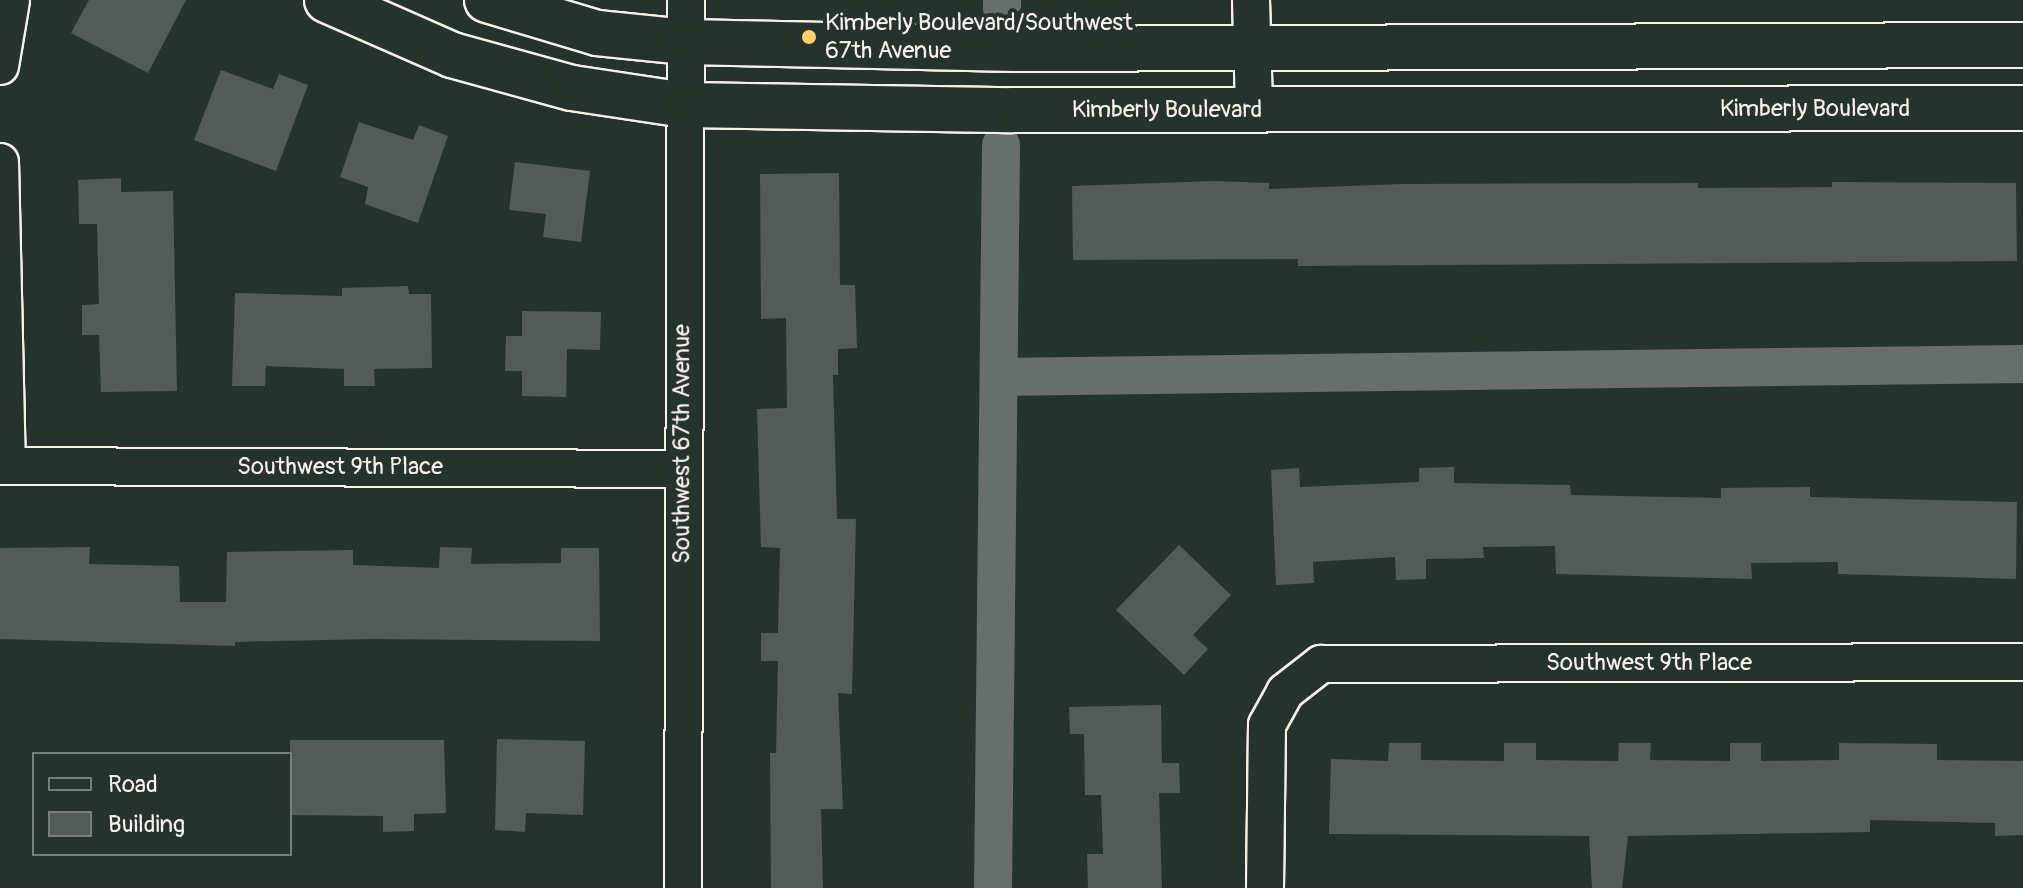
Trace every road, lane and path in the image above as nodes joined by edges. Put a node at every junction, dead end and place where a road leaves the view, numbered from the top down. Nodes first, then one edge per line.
1 (11, 0) edge
2 (327, 0) edge
3 (487, 0) edge
4 (1251, 0) edge
5 (686, 21) edge
6 (2023, 45) edge
7 (1250, 49) junction
8 (0, 66) edge
9 (685, 105) junction
10 (2023, 108) edge
11 (1254, 110) junction
12 (0, 162) edge
13 (3, 466) edge
14 (680, 469) junction
15 (2023, 662) edge
16 (683, 888) edge
17 (1265, 888) edge

1 - 8 street
2 - 9 street, Kimberly Boulevard
3 - 5 street
4 - 7 street
5 - 7 street
5 - 9 street, Southwest 67th Avenue
6 - 7 street
7 - 11 street
9 - 11 street, Kimberly Boulevard
9 - 14 street, Southwest 67th Avenue
10 - 11 street, Kimberly Boulevard
12 - 13 street
13 - 14 street, Southwest 9th Place
14 - 16 street, Southwest 67th Avenue
15 - 17 street, Southwest 9th Place

